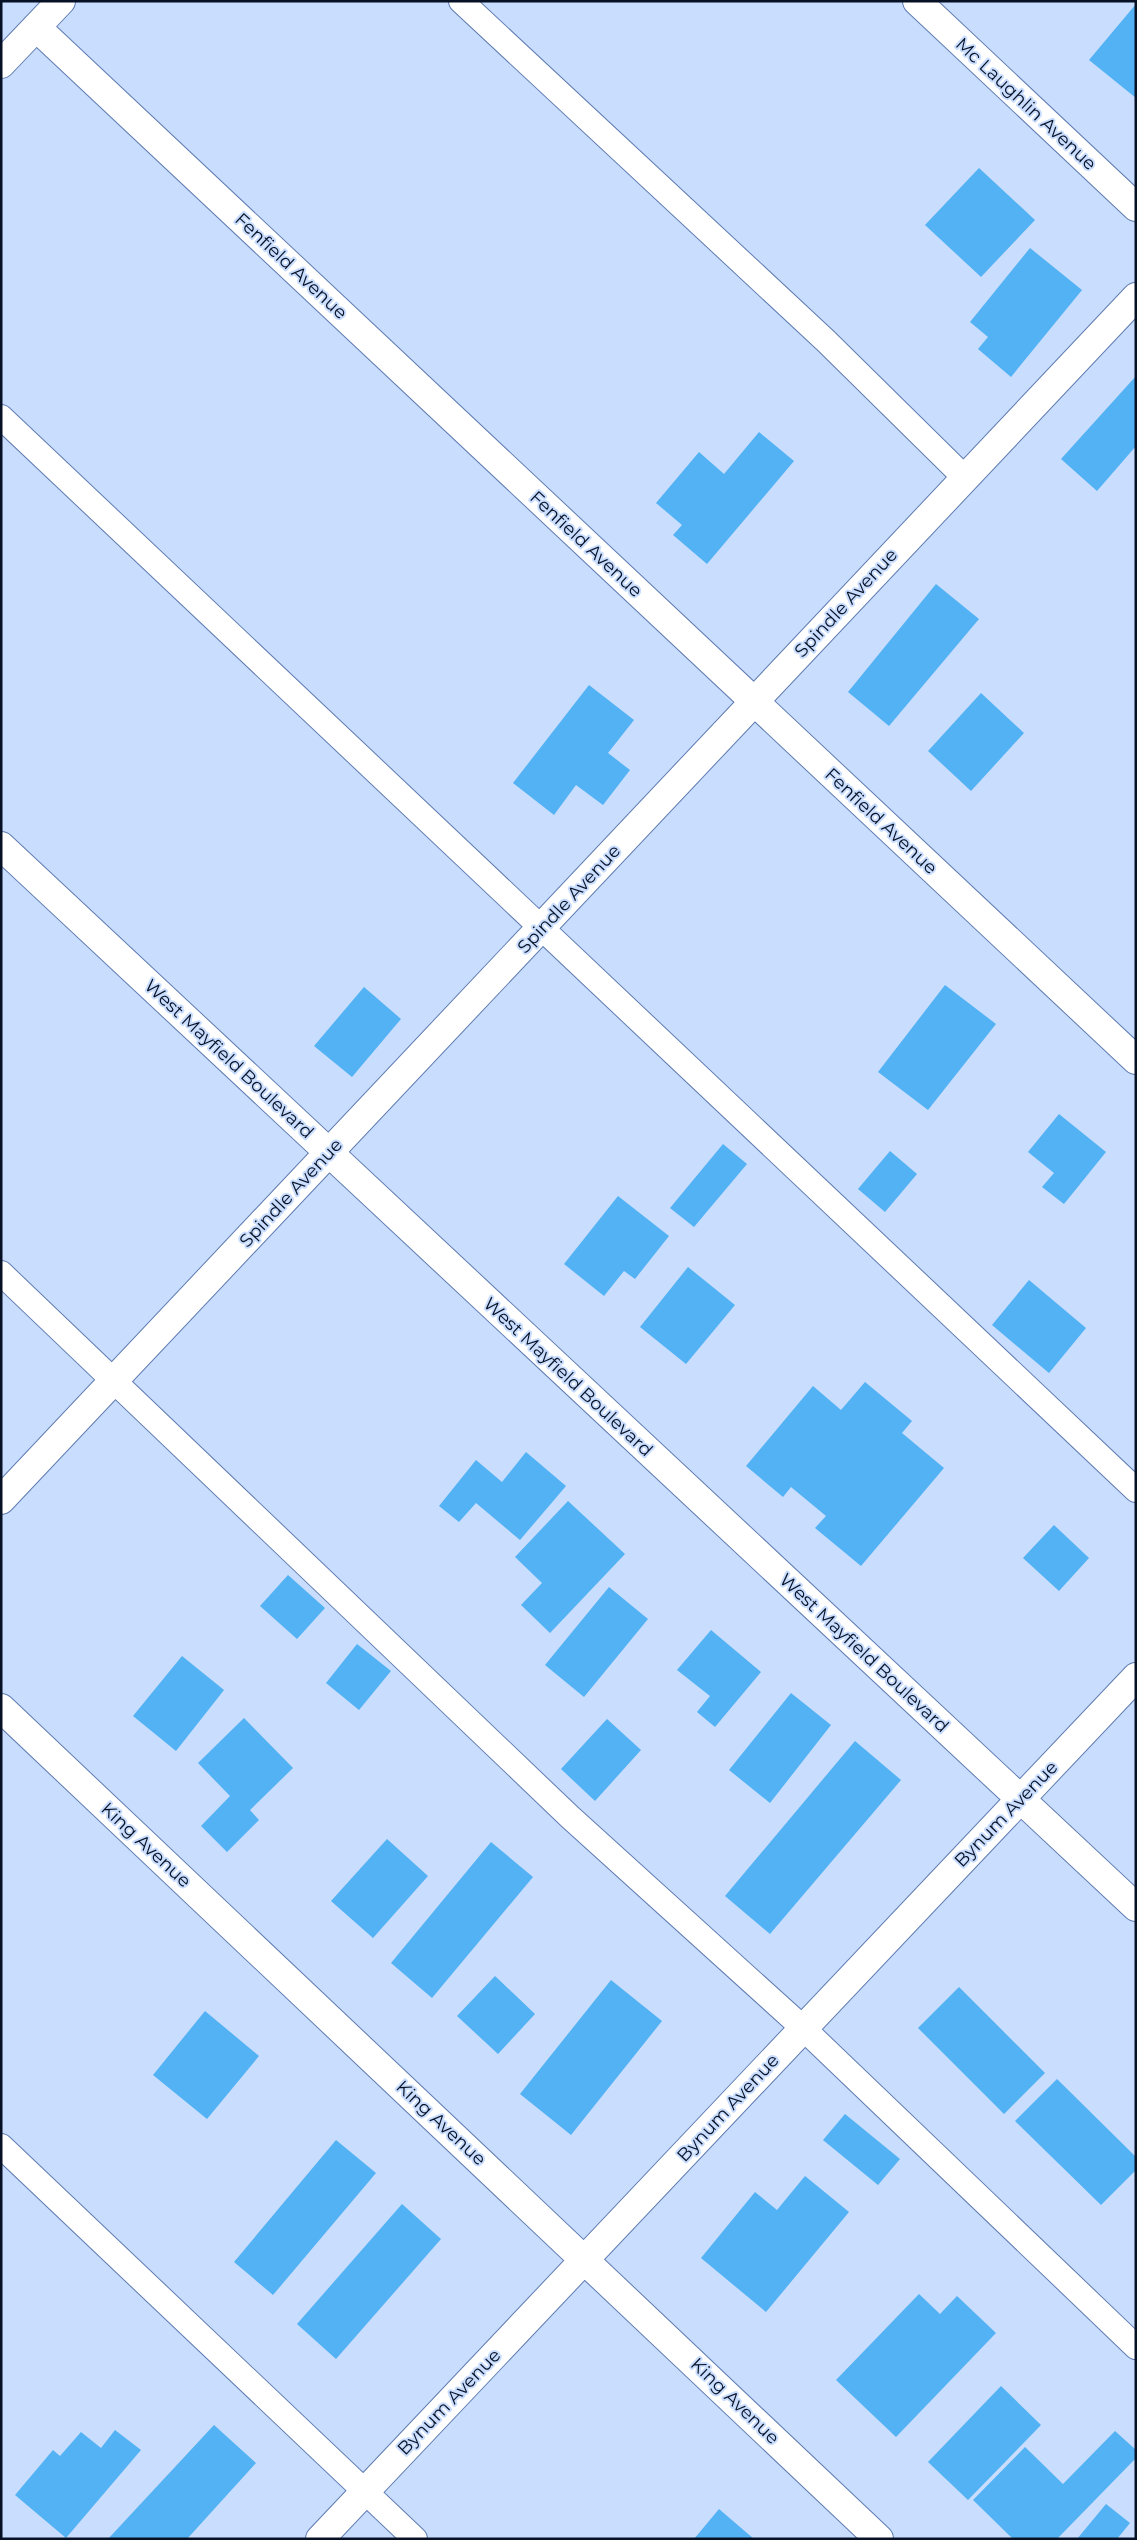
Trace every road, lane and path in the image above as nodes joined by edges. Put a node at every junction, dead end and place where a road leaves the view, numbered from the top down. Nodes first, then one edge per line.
1 (61, 1) edge
2 (461, 1) edge
3 (917, 1) edge
4 (36, 27) junction
5 (1, 64) edge
6 (1136, 207) edge
7 (1136, 297) edge
8 (1, 417) edge
9 (964, 477) junction
10 (754, 702) junction
11 (1, 846) edge
12 (542, 927) junction
13 (1136, 1060) edge
14 (329, 1153) junction
15 (1, 1273) edge
16 (113, 1382) junction
17 (1136, 1490) edge
18 (1, 1500) edge
19 (1136, 1678) edge
20 (1, 1708) edge
21 (1020, 1798) junction
22 (1136, 1907) edge
23 (803, 2028) junction
24 (1, 2146) edge
25 (585, 2259) junction
26 (1136, 2346) edge
27 (364, 2491) junction
28 (320, 2539) edge
29 (415, 2539) edge
30 (879, 2539) edge

1 - 4 street
2 - 9 lane
3 - 6 street, Mc Laughlin Avenue
4 - 5 street
4 - 10 street, Fenfield Avenue
7 - 9 street, Spindle Avenue
8 - 12 lane
9 - 10 street, Spindle Avenue
10 - 12 street, Spindle Avenue
10 - 13 street, Fenfield Avenue
11 - 14 street, West Mayfield Boulevard
12 - 14 street, Spindle Avenue
12 - 17 lane
14 - 16 street, Spindle Avenue
14 - 21 street, West Mayfield Boulevard
15 - 16 lane
16 - 18 street, Spindle Avenue
16 - 23 lane
19 - 21 street, Bynum Avenue
20 - 25 street, King Avenue
21 - 22 street, West Mayfield Boulevard
21 - 23 street, Bynum Avenue
23 - 25 street, Bynum Avenue
23 - 26 lane
24 - 27 lane
25 - 27 street, Bynum Avenue
25 - 30 street, King Avenue
27 - 28 street, Bynum Avenue
27 - 29 lane

